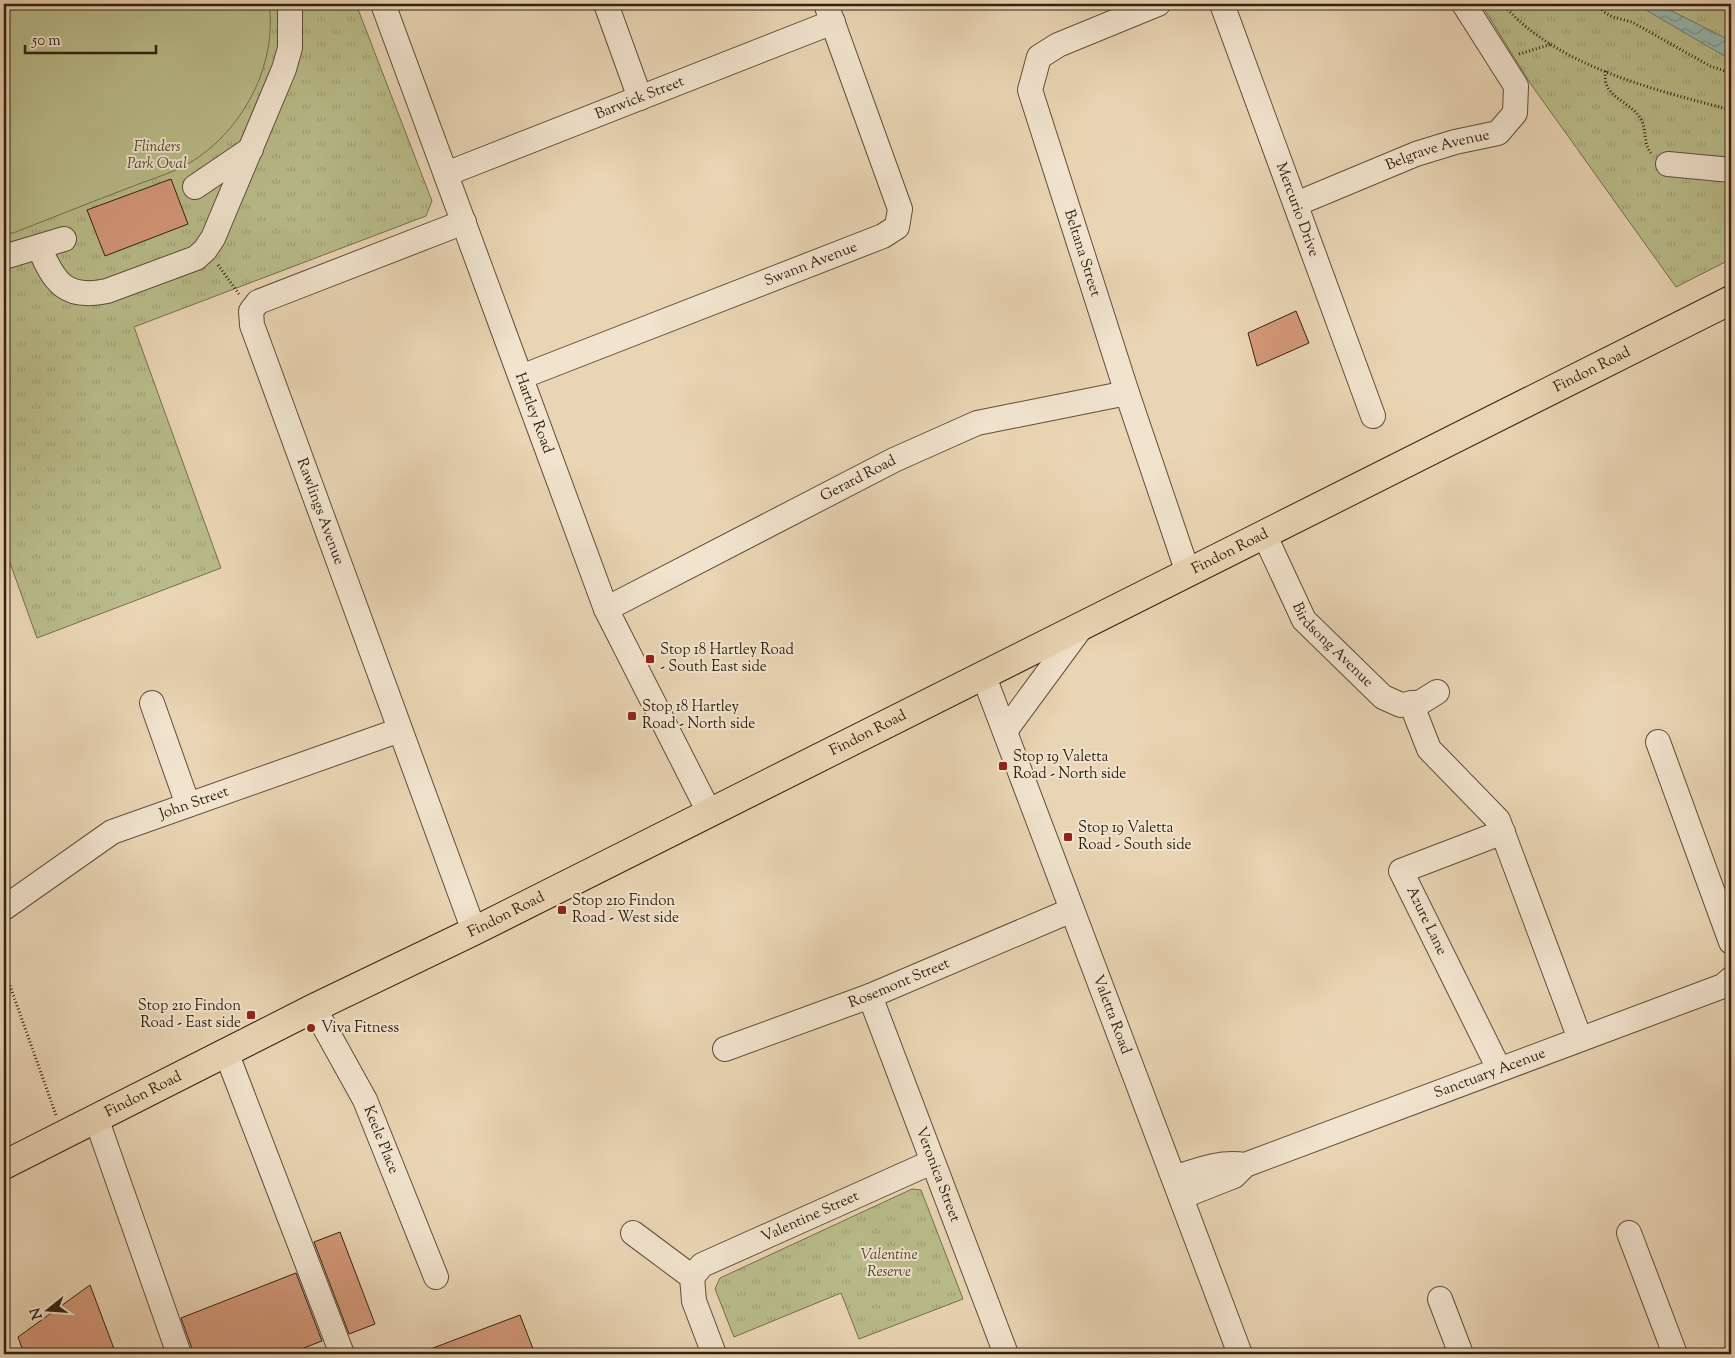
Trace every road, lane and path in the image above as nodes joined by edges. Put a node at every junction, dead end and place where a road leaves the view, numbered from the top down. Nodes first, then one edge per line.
1 (290, 4) edge
2 (383, 4) edge
3 (606, 4) edge
4 (1158, 4) edge
5 (1222, 4) edge
6 (1464, 4) edge
7 (1503, 4) edge
8 (1598, 4) edge
9 (829, 13) edge
10 (1552, 44) junction
11 (1499, 60) junction
12 (1606, 71) junction
13 (1731, 73) edge
14 (640, 98) junction
15 (1731, 110) edge
16 (251, 148) junction
17 (1668, 164) joint
18 (1731, 170) edge
19 (446, 174) junction
20 (195, 187) dead end
21 (1296, 204) junction
22 (464, 222) junction
23 (64, 239) dead end
24 (39, 247) junction
25 (205, 250) junction
26 (4, 257) edge
27 (1731, 300) edge
28 (250, 311) junction
29 (522, 376) junction
30 (1127, 393) junction
31 (1373, 416) dead end
32 (1264, 534) junction
33 (1188, 573) junction
34 (606, 609) junction
35 (1082, 625) junction
36 (983, 674) junction
37 (1438, 692) dead end
38 (152, 703) dead end
39 (1412, 703) junction
40 (400, 730) junction
41 (1005, 731) junction
42 (1658, 742) dead end
43 (188, 806) junction
44 (709, 812) junction
45 (1502, 832) junction
46 (4, 908) edge
47 (1072, 910) junction
48 (474, 930) junction
49 (1731, 942) edge
50 (4, 969) edge
51 (1731, 979) edge
52 (870, 996) junction
53 (314, 1008) junction
54 (1580, 1038) junction
55 (725, 1049) dead end
56 (226, 1052) junction
57 (1499, 1069) junction
58 (96, 1118) junction
59 (64, 1135) junction
60 (932, 1162) junction
61 (4, 1165) edge
62 (1178, 1188) junction
63 (633, 1233) dead end
64 (1629, 1234) dead end
65 (436, 1277) dead end
66 (692, 1277) junction
67 (1440, 1299) dead end
68 (179, 1354) edge
69 (342, 1354) edge
70 (714, 1354) edge
71 (1006, 1354) edge
72 (1240, 1354) edge
73 (1461, 1354) edge
74 (1675, 1354) edge

1 - 16 street
2 - 19 street, Hartley Road
3 - 14 street
4 - 30 street, Beltana Street
5 - 21 street, Mercurio Drive
6 - 11 street, Belgrave Avenue
7 - 10 path
8 - 13 path
9 - 14 street, Barwick Street
9 - 29 street, Swann Avenue
10 - 11 path
10 - 12 path
11 - 21 street, Belgrave Avenue
12 - 15 path
12 - 17 path
14 - 19 street, Barwick Street
16 - 20 street
16 - 25 street
17 - 18 street
19 - 22 street, Hartley Road
21 - 31 street, Mercurio Drive
22 - 28 street
22 - 29 street, Hartley Road
23 - 24 street
24 - 25 street
24 - 26 street
25 - 28 path
27 - 32 main road, Findon Road
28 - 40 street, Rawlings Avenue
29 - 34 street, Hartley Road
30 - 33 street, Beltana Street
30 - 34 street, Gerard Road
32 - 33 main road, Findon Road
32 - 39 street, Birdsong Avenue
33 - 35 main road, Findon Road
34 - 44 street, Hartley Road
35 - 36 main road, Findon Road
35 - 41 street
36 - 41 street, Valetta Road
36 - 44 main road, Findon Road
37 - 39 street
38 - 43 street
39 - 45 street
40 - 43 street, John Street
40 - 48 street, Rawlings Avenue
41 - 47 street, Valetta Road
42 - 49 street
43 - 46 street, John Street
44 - 48 main road, Findon Road
45 - 54 street
45 - 57 street, Azure Lane
47 - 52 street, Rosemont Street
47 - 62 street, Valetta Road
48 - 53 main road, Findon Road
50 - 59 path
51 - 54 street, Sanctuary Acenue
52 - 55 street, Rosemont Street
52 - 60 street, Veronica Street
53 - 56 main road, Findon Road
53 - 65 street, Keele Place
54 - 57 street, Sanctuary Acenue
56 - 58 main road, Findon Road
56 - 69 street
57 - 62 street, Sanctuary Acenue
58 - 59 main road, Findon Road
58 - 68 street
59 - 61 main road, Findon Road
60 - 66 street, Valentine Street
60 - 71 street, Veronica Street
62 - 72 street, Valetta Road
63 - 66 street
64 - 74 street
66 - 70 street
67 - 73 street

